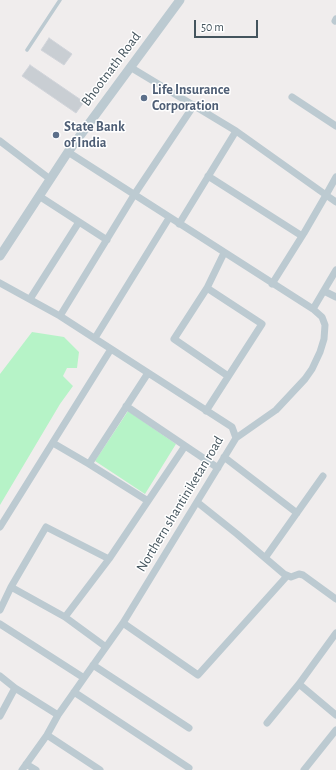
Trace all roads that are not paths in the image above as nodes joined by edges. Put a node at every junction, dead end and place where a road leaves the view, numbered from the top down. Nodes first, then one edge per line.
1 (60, 0) edge
2 (180, 0) edge
3 (27, 50) dead end
4 (130, 67) junction
5 (292, 97) dead end
6 (194, 104) junction
7 (335, 122) edge
8 (236, 130) junction
9 (0, 141) edge
10 (68, 152) junction
11 (208, 176) junction
12 (336, 177) edge
13 (50, 179) junction
14 (134, 195) junction
15 (326, 195) junction
16 (39, 196) junction
17 (336, 202) edge
18 (169, 218) junction
19 (79, 222) junction
20 (179, 224) junction
21 (302, 236) junction
22 (107, 240) junction
23 (224, 252) junction
24 (0, 256) edge
25 (336, 270) edge
26 (0, 283) edge
27 (272, 284) junction
28 (207, 288) junction
29 (324, 291) junction
30 (336, 297) edge
31 (30, 299) junction
32 (313, 309) junction
33 (60, 316) junction
34 (95, 338) junction
35 (111, 349) junction
36 (148, 373) junction
37 (228, 376) junction
38 (126, 406) junction
39 (206, 410) junction
40 (236, 438) junction
41 (52, 442) junction
42 (185, 446) junction
43 (224, 457) junction
44 (89, 464) junction
45 (218, 468) junction
46 (323, 476) dead end
47 (148, 501) junction
48 (197, 502) junction
49 (296, 513) junction
50 (0, 527) edge
51 (265, 558) junction
52 (109, 559) junction
53 (287, 576) junction
54 (11, 587) junction
55 (336, 599) edge
56 (0, 610) edge
57 (65, 617) junction
58 (123, 623) junction
59 (0, 624) edge
60 (336, 633) edge
61 (106, 647) junction
62 (94, 665) junction
63 (0, 676) edge
64 (84, 678) junction
65 (299, 684) junction
66 (15, 688) junction
67 (74, 692) junction
68 (58, 715) junction
69 (336, 715) edge
70 (0, 716) edge
71 (267, 723) dead end
72 (189, 728) dead end
73 (336, 730) edge
74 (47, 734) junction
75 (24, 767) edge
76 (189, 768) dead end
77 (36, 770) edge
78 (100, 770) edge
79 (304, 770) edge

1 - 3 lane
2 - 4 street, Bhootnath Road
4 - 6 street
4 - 10 street, Bhootnath Road
5 - 7 street
6 - 8 street
6 - 14 street
8 - 11 street
8 - 15 street
9 - 13 street
10 - 13 street, Bhootnath Road
10 - 14 street
11 - 20 street
11 - 21 street
12 - 15 street
13 - 16 street, Bhootnath Road
14 - 18 street
14 - 22 street
15 - 17 street
15 - 21 street
16 - 19 street
16 - 24 street, Bhootnath Road
18 - 20 street
18 - 34 street
19 - 22 street
19 - 31 street
20 - 23 street
21 - 27 street
22 - 33 street
23 - 27 street
23 - 28 street
25 - 29 street
26 - 31 street, Northern shantiniketan road
27 - 32 street
28 - 37 street
28 - 37 street
29 - 30 street
29 - 32 street
31 - 33 street, Northern shantiniketan road
32 - 40 street
33 - 34 street, Northern shantiniketan road
34 - 35 street, Northern shantiniketan road
35 - 36 street, Northern shantiniketan road
35 - 41 street
36 - 38 street
36 - 39 street, Northern shantiniketan road
37 - 39 street
38 - 42 street
38 - 44 street
39 - 40 street, Northern shantiniketan road
40 - 43 street, Northern shantiniketan road
41 - 44 street
41 - 50 street
42 - 45 street
42 - 47 street
43 - 45 street, Northern shantiniketan road
43 - 49 street
44 - 47 street
45 - 48 street, Northern shantiniketan road
46 - 49 street
47 - 52 street
48 - 51 street
48 - 58 street, Northern shantiniketan road
49 - 51 street
51 - 53 street
52 - 54 street
52 - 57 street
53 - 55 street
53 - 58 street
54 - 56 street
54 - 57 street
57 - 61 street
58 - 61 street, Northern shantiniketan road
59 - 64 street
60 - 65 street
61 - 62 street, Northern shantiniketan road
62 - 64 street, Northern shantiniketan road
62 - 72 street
63 - 66 street
64 - 67 street, Northern shantiniketan road
65 - 69 street
65 - 71 street
66 - 68 street
66 - 70 street
67 - 68 street, Northern shantiniketan road
67 - 76 street
68 - 74 street, Northern shantiniketan road
73 - 79 street
74 - 75 street, Northern shantiniketan road
74 - 78 street
75 - 77 street

